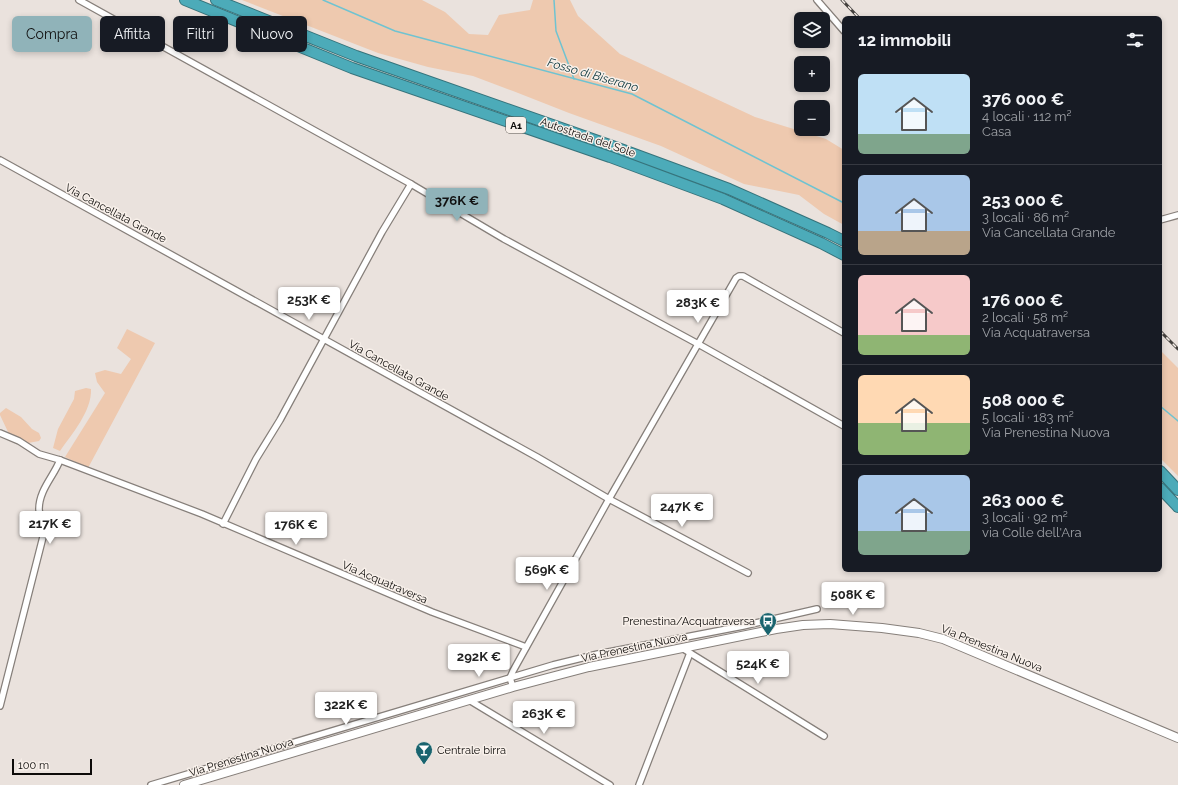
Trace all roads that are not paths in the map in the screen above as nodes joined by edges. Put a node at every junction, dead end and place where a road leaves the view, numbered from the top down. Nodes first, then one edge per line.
1 (78, 0) edge
2 (185, 0) edge
3 (216, 0) edge
4 (817, 0) edge
5 (842, 29) edge
6 (0, 160) edge
7 (411, 184) junction
8 (1178, 215) edge
9 (1162, 219) edge
10 (842, 241) edge
11 (842, 253) edge
12 (842, 332) edge
13 (324, 339) junction
14 (697, 344) junction
15 (842, 425) edge
16 (0, 433) edge
17 (60, 460) junction
18 (1162, 473) edge
19 (1162, 490) edge
20 (1178, 490) edge
21 (609, 499) junction
22 (1178, 507) edge
23 (223, 524) junction
24 (748, 573) dead end
25 (817, 609) dead end
26 (526, 648) junction
27 (682, 648) junction
28 (690, 653) junction
29 (510, 678) junction
30 (513, 687) junction
31 (470, 700) junction
32 (0, 706) edge
33 (824, 736) dead end
34 (1178, 738) edge
35 (151, 785) edge
36 (184, 785) edge
37 (610, 785) edge
38 (639, 785) edge

1 - 7 street
2 - 11 highway, Autostrada del Sole / A1
3 - 10 highway, Autostrada del Sole / A1
4 - 5 street
6 - 13 street, Via Cancellata Grande
7 - 13 street
7 - 14 street
8 - 9 street
12 - 14 street
13 - 21 street, Via Cancellata Grande
13 - 23 street
14 - 15 street
14 - 21 street
16 - 17 street, Via Acquatraversa
17 - 23 street, Via Acquatraversa
17 - 32 street
18 - 20 highway
19 - 22 highway
21 - 24 street, Via Cancellata Grande
21 - 26 street
23 - 26 street, Via Acquatraversa
25 - 29 street
26 - 29 street
27 - 28 street
27 - 30 main road, Via Prenestina Nuova
27 - 34 main road, Via Prenestina Nuova
28 - 33 street
28 - 38 street
29 - 30 street
29 - 35 street
30 - 31 main road, Via Prenestina Nuova
31 - 36 main road, Via Prenestina Nuova
31 - 37 street

